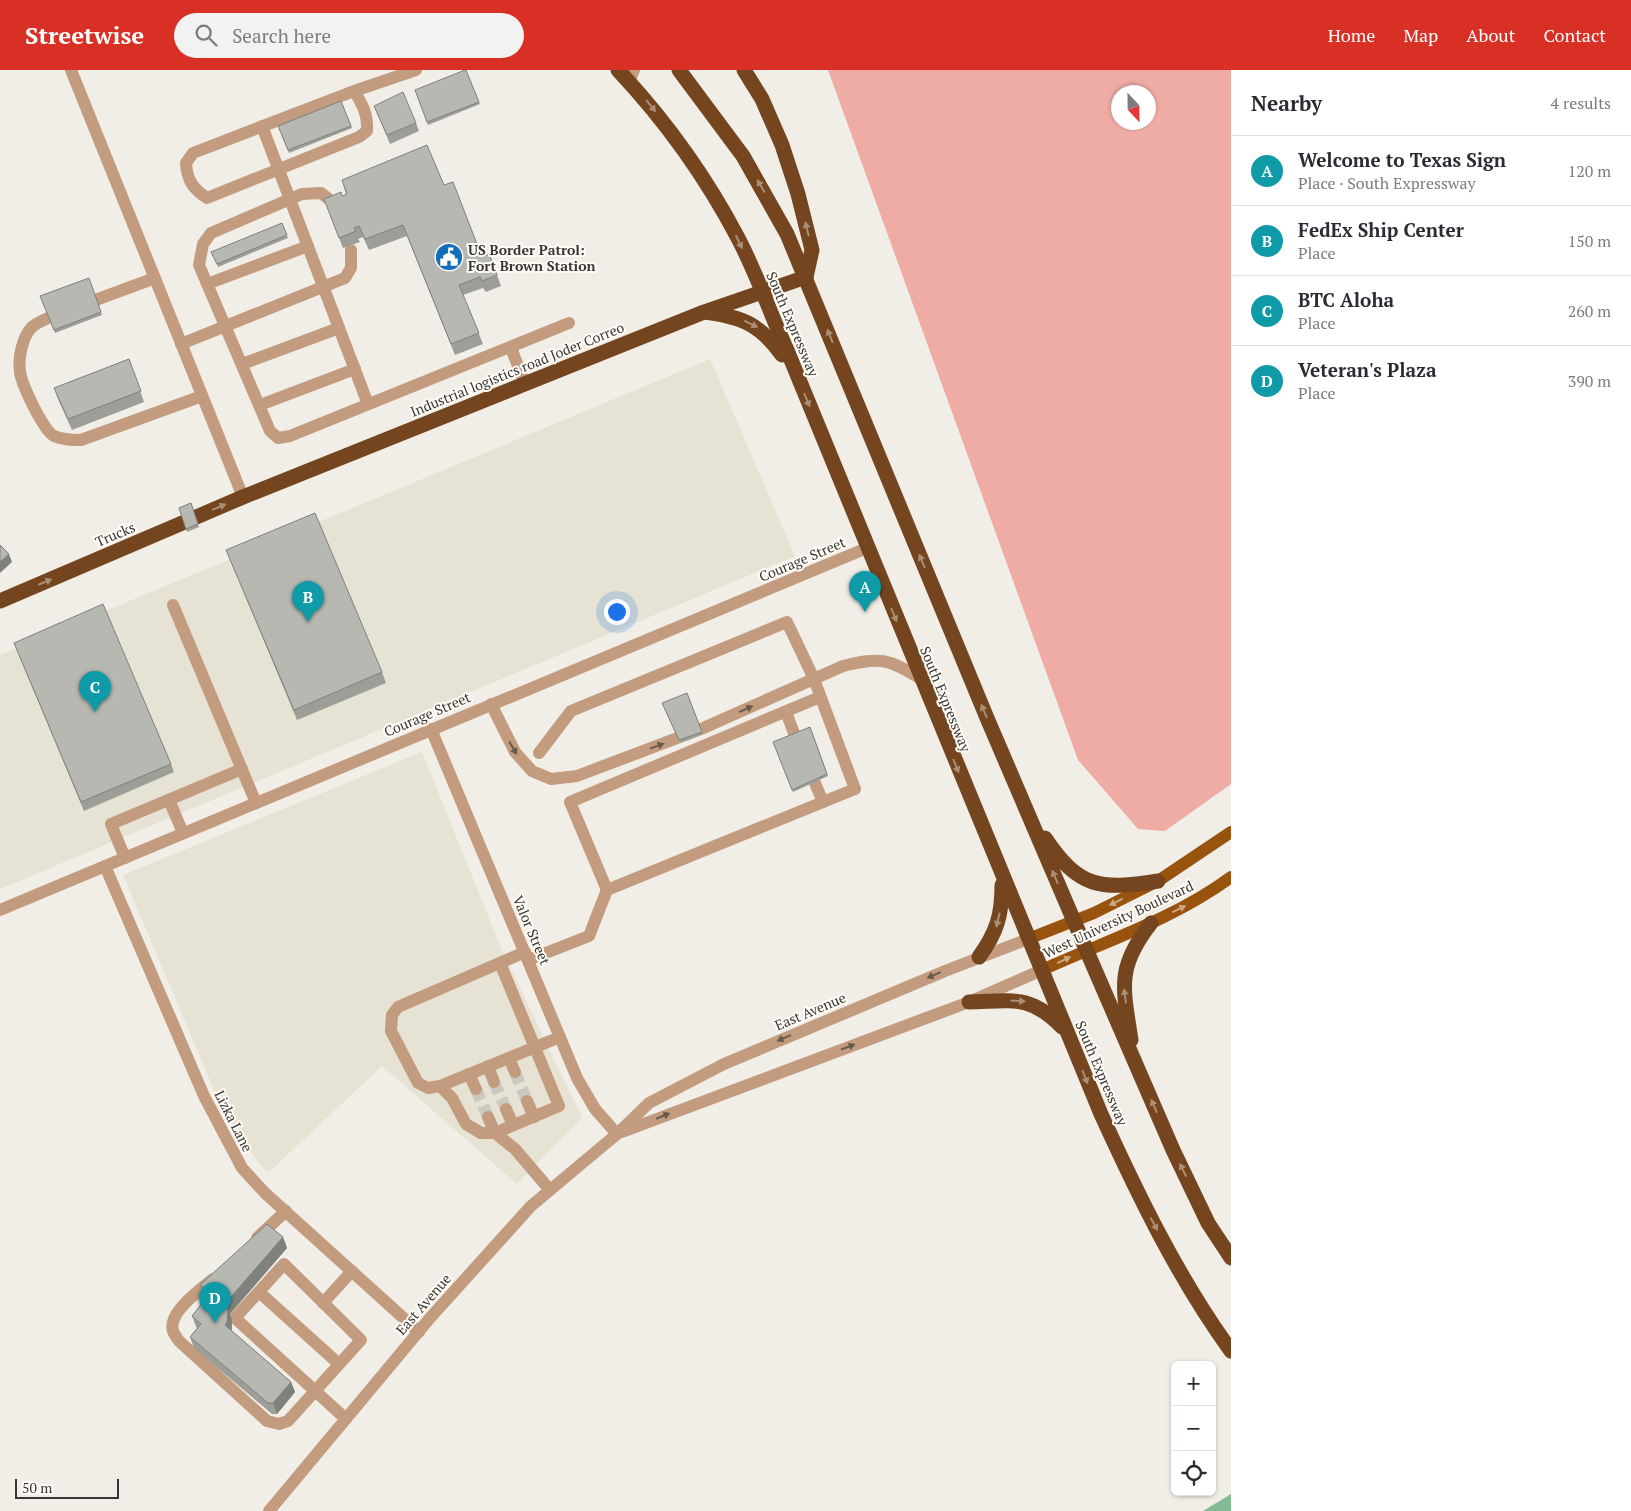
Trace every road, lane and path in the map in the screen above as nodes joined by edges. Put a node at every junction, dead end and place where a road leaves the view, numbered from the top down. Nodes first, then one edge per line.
1 (71, 70) edge
2 (416, 70) edge
3 (618, 70) edge
4 (679, 70) edge
5 (744, 70) edge
6 (631, 76) edge
7 (354, 91) junction
8 (262, 126) junction
9 (278, 168) junction
10 (289, 200) junction
11 (334, 204) edge
12 (308, 246) junction
13 (351, 250) dead end
14 (806, 277) junction
15 (155, 278) junction
16 (207, 284) junction
17 (324, 286) junction
18 (761, 290) junction
19 (704, 312) junction
20 (569, 324) dead end
21 (226, 326) junction
22 (339, 328) junction
23 (181, 344) junction
24 (511, 348) junction
25 (242, 364) junction
26 (355, 369) junction
27 (796, 374) junction
28 (525, 384) junction
29 (202, 396) junction
30 (368, 404) junction
31 (260, 405) junction
32 (243, 497) junction
33 (867, 548) junction
34 (0, 601) edge
35 (173, 605) dead end
36 (814, 678) junction
37 (920, 679) junction
38 (820, 697) junction
39 (492, 704) junction
40 (786, 712) junction
41 (431, 729) junction
42 (795, 736) edge
43 (539, 753) dead end
44 (242, 769) junction
45 (815, 782) edge
46 (169, 800) junction
47 (256, 802) junction
48 (823, 802) junction
49 (1024, 807) junction
50 (1231, 832) edge
51 (183, 833) junction
52 (125, 858) junction
53 (105, 866) junction
54 (1231, 877) edge
55 (1002, 878) junction
56 (1158, 881) junction
57 (607, 890) junction
58 (0, 910) edge
59 (1074, 922) junction
60 (1151, 923) junction
61 (1028, 939) junction
62 (1086, 950) junction
63 (526, 956) junction
64 (980, 957) junction
65 (500, 963) junction
66 (1042, 970) junction
67 (970, 1002) junction
68 (1067, 1032) junction
69 (560, 1036) junction
70 (534, 1047) junction
71 (508, 1058) junction
72 (1135, 1062) junction
73 (488, 1066) junction
74 (515, 1072) tunnel mouth
75 (469, 1074) junction
76 (494, 1082) tunnel mouth
77 (440, 1086) junction
78 (476, 1089) tunnel mouth
79 (527, 1101) tunnel mouth
80 (506, 1109) tunnel mouth
81 (488, 1117) tunnel mouth
82 (534, 1117) junction
83 (513, 1125) junction
84 (495, 1133) junction
85 (617, 1134) junction
86 (550, 1190) junction
87 (286, 1211) junction
88 (250, 1244) edge
89 (1231, 1258) edge
90 (222, 1270) edge
91 (352, 1271) junction
92 (259, 1292) junction
93 (323, 1303) junction
94 (419, 1332) junction
95 (1231, 1351) edge
96 (339, 1364) junction
97 (315, 1391) junction
98 (346, 1419) junction
99 (269, 1511) edge

1 - 15 street
2 - 7 street
3 - 6 highway, South Expressway
14 -> 4 highway, South Expressway
14 -> 5 highway
6 -> 18 highway, South Expressway
7 - 8 street
7 - 9 street
8 - 9 street
8 - 9 street
9 - 10 street
10 - 11 street
10 - 12 street
10 - 16 street
12 - 16 street
12 - 17 street
13 - 17 street
14 - 18 highway, Industrial logistics road Joder Correo
49 -> 14 highway, South Expressway
15 - 23 street
15 - 29 street
16 - 21 street
17 - 21 street
17 - 22 street
18 - 19 highway, Industrial logistics road Joder Correo
18 - 27 highway, South Expressway
19 -> 27 highway
19 - 28 highway, Industrial logistics road Joder Correo
20 - 24 street
21 - 23 street
21 - 25 street
22 - 25 street
22 - 26 street
23 - 29 street
24 - 28 street
24 - 30 street
25 - 31 street
26 - 30 street
26 - 31 street
27 -> 33 highway, South Expressway
28 - 32 highway, Industrial logistics road Joder Correo
29 - 32 street
30 - 31 street
34 -> 32 highway, Trucks
33 -> 37 highway, South Expressway
33 - 39 street, Courage Street
35 - 44 street
36 - 37 street
36 - 38 street
39 -> 36 street
36 - 43 street
37 -> 55 highway, South Expressway
38 - 40 street
38 - 48 street
39 - 41 street, Courage Street
40 - 42 street
40 - 57 street
41 - 47 street, Courage Street
41 - 63 street, Valor Street
44 - 46 street
44 - 47 street
45 - 48 street
46 - 51 street
46 - 52 street
47 - 51 street, Courage Street
48 - 57 street
49 - 56 highway
59 -> 49 highway, South Expressway
50 - 56 main road, West University Boulevard
51 - 52 street, Courage Street
52 - 53 street, Courage Street
53 - 58 street, Courage Street
53 - 87 street, Lizka Lane
60 -> 54 main road, West University Boulevard
55 - 61 highway, South Expressway
55 -> 64 highway
56 -> 59 main road, West University Boulevard
57 - 63 street
59 - 61 main road, West University Boulevard
59 - 62 highway, South Expressway
60 - 62 main road, West University Boulevard
72 -> 60 highway
61 - 64 street, East Avenue
61 - 66 highway, South Expressway
66 -> 62 main road, West University Boulevard
62 - 72 highway, South Expressway
63 - 65 street
63 - 69 street, Valor Street
64 -> 85 street, East Avenue
65 - 70 street
65 - 77 street
66 - 67 street, East Avenue
66 - 68 highway, South Expressway
67 -> 68 highway
85 -> 67 street, East Avenue
68 -> 95 highway, South Expressway
69 - 70 street
69 - 85 street, Valor Street
70 - 71 street
70 - 82 street
71 - 73 street
71 - 74 street
89 -> 72 highway, South Expressway
73 - 75 street
73 - 76 street
75 - 77 street
75 - 78 street
77 - 84 street
79 - 82 street
80 - 83 street
81 - 84 street
82 - 83 street
83 - 84 street
84 - 86 street
85 - 86 street, East Avenue
86 - 94 street, East Avenue
87 - 88 street
87 - 91 street, Lizka Lane
90 - 97 street
91 - 93 street
91 - 94 street, Lizka Lane
92 - 93 street
92 - 96 street
92 - 97 street
93 - 96 street
94 - 98 street, East Avenue
96 - 97 street
97 - 98 street
98 - 99 street, East Avenue

